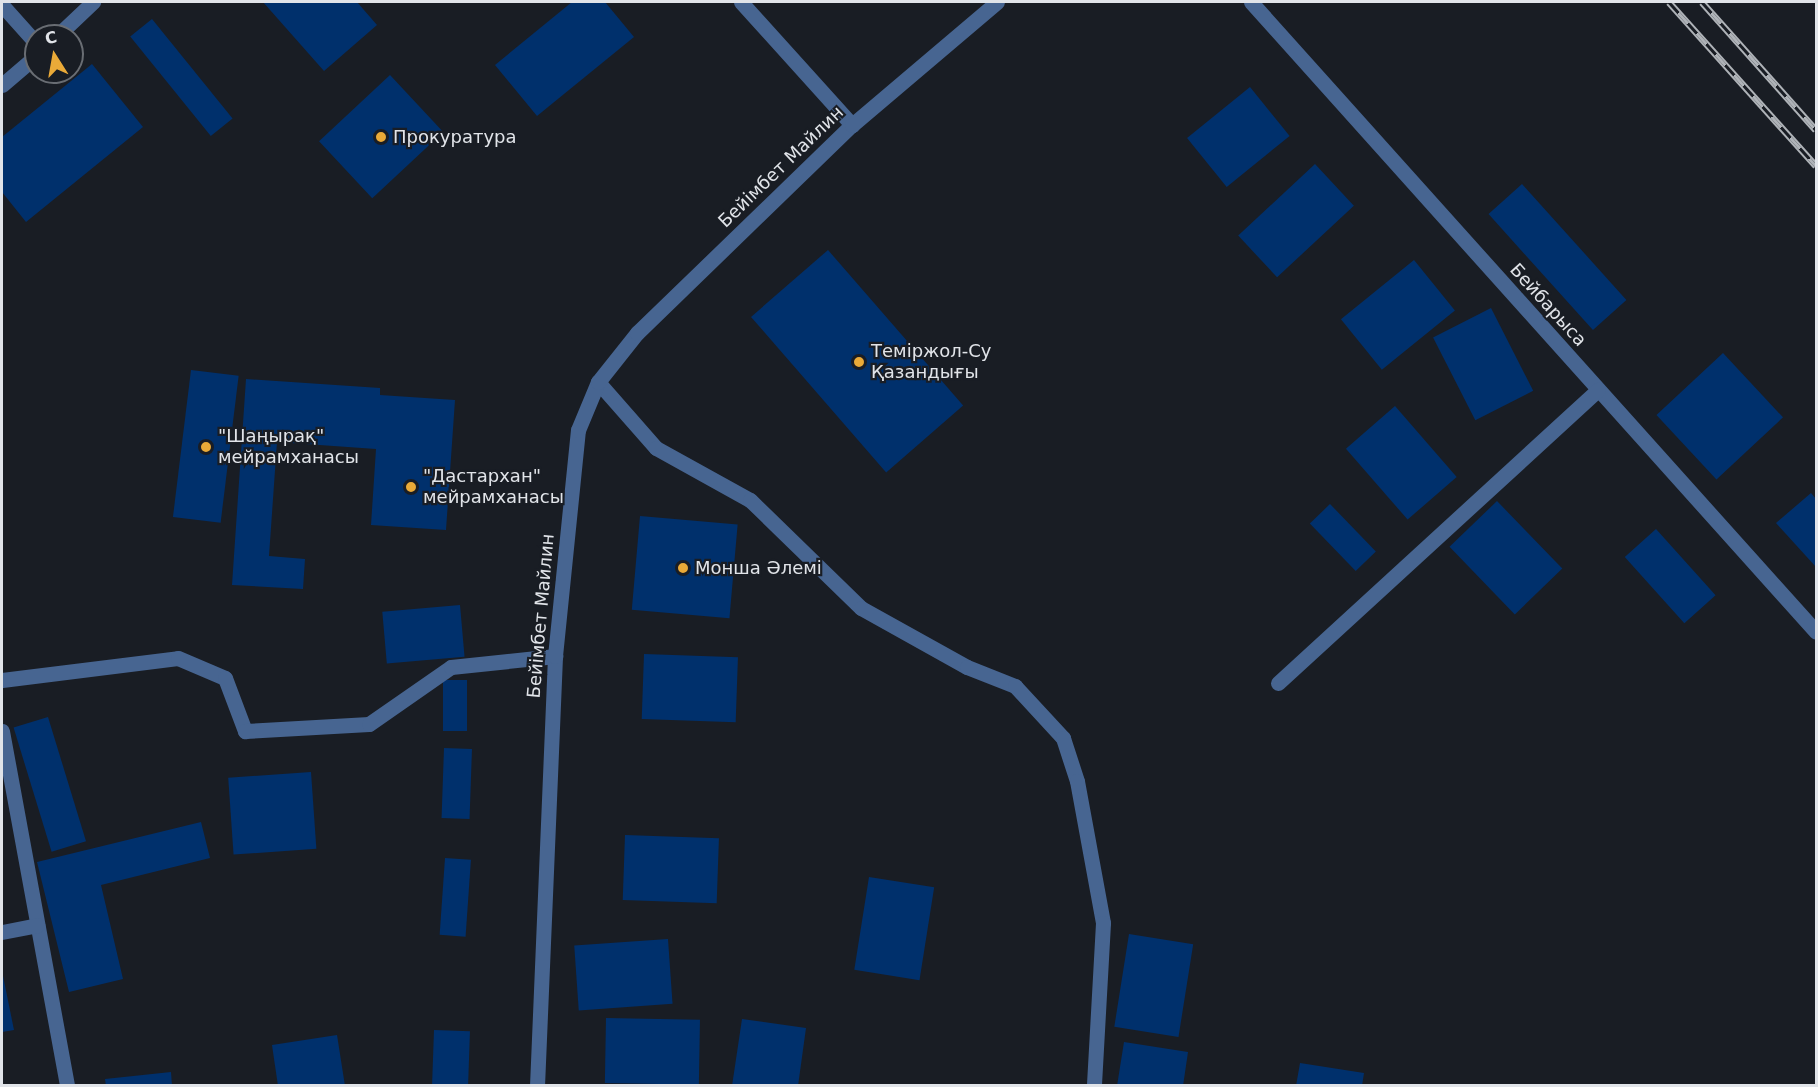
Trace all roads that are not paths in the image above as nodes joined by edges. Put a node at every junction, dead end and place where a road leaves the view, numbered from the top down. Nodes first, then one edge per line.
1 (93, 2) edge
2 (741, 2) edge
3 (997, 2) edge
4 (1251, 2) edge
5 (2, 5) edge
6 (70, 24) edge
7 (24, 30) edge
8 (24, 66) edge
9 (2, 85) edge
10 (852, 125) junction
11 (598, 382) junction
12 (1598, 390) junction
13 (1816, 632) edge
14 (555, 656) junction
15 (2, 680) edge
16 (1278, 683) dead end
17 (2, 731) edge
18 (37, 925) junction
19 (2, 932) edge
20 (67, 1086) edge
21 (537, 1086) edge
22 (1094, 1086) edge

1 - 6 street
2 - 10 street
3 - 10 street, Бейімбет Майлин
4 - 12 street, Бейбарыса
5 - 7 street
8 - 9 street
10 - 11 street, Бейімбет Майлин
11 - 14 street, Бейімбет Майлин
11 - 22 street
12 - 13 street, Бейбарыса
12 - 16 street
14 - 15 street
14 - 21 street, Бейімбет Майлин
17 - 18 street
18 - 19 street
18 - 20 street

